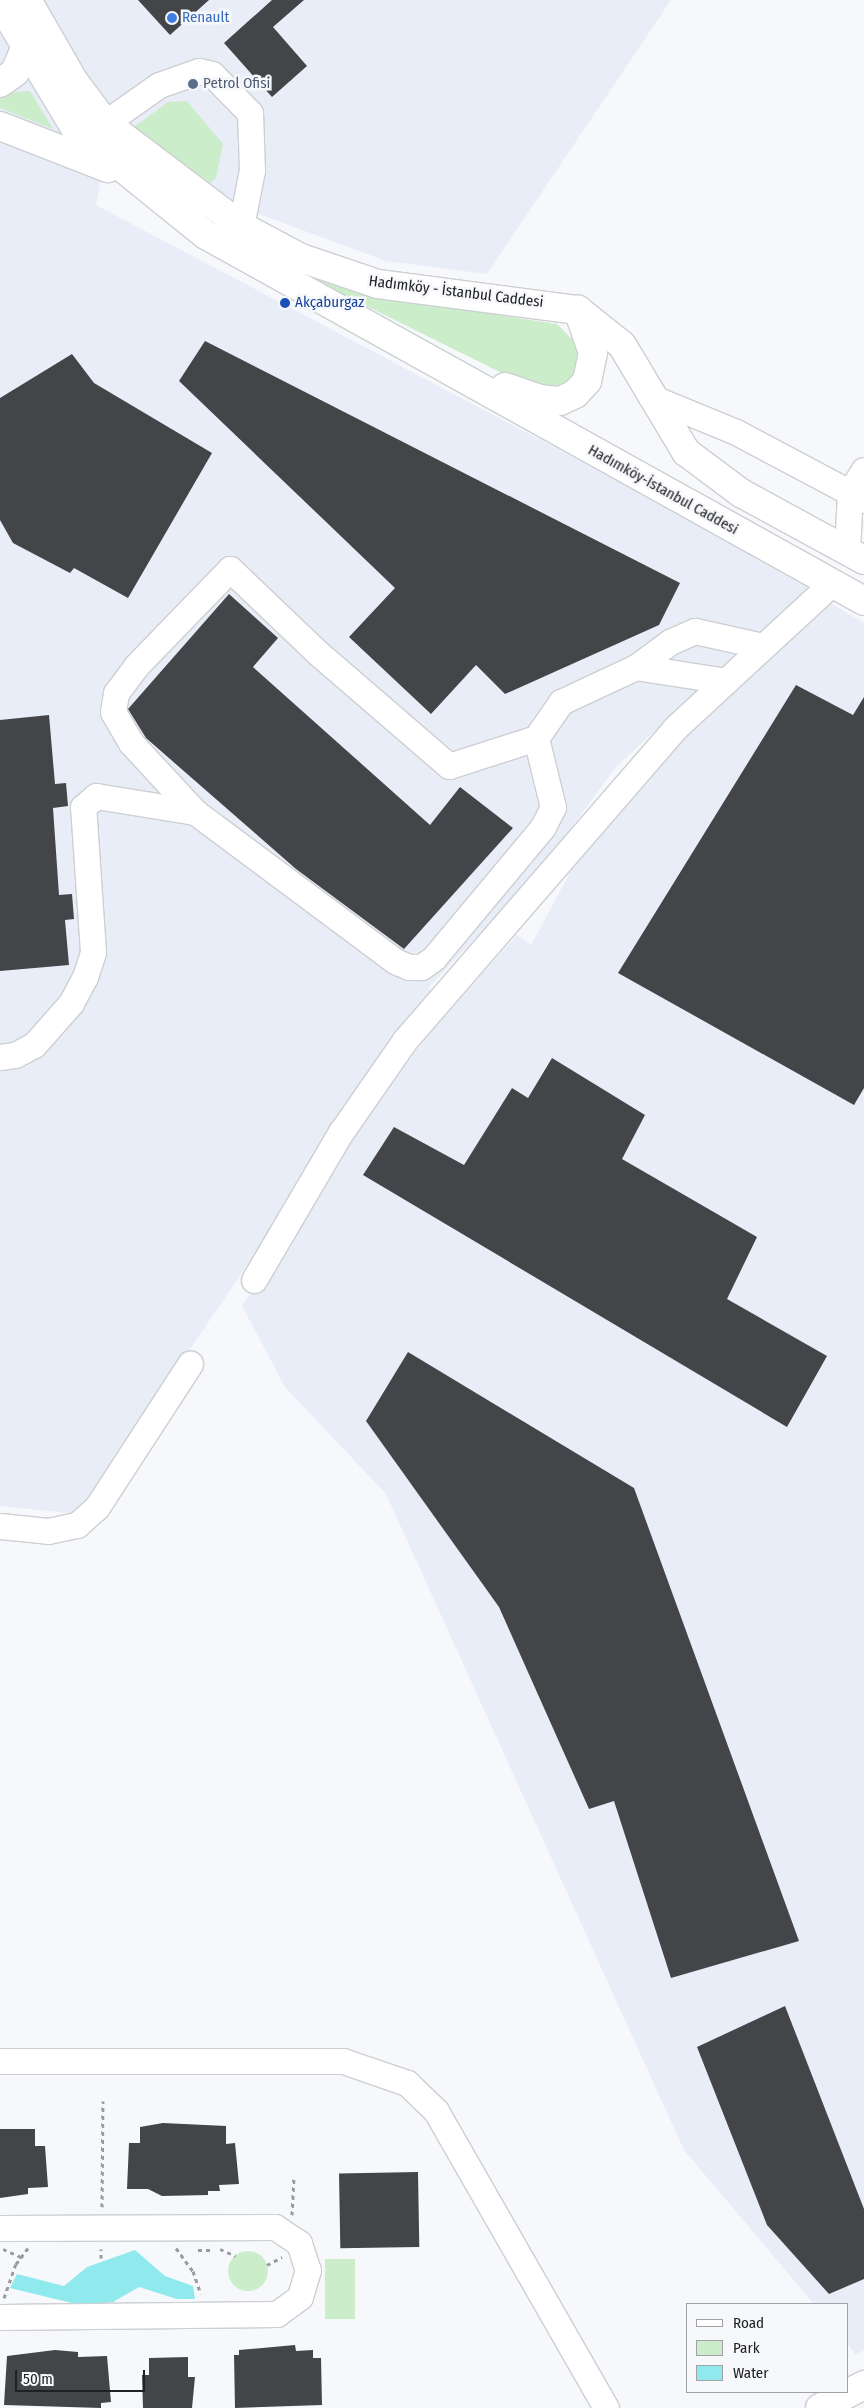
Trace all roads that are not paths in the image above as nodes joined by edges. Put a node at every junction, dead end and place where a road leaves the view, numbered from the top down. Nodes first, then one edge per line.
1 (32, 2) edge
2 (0, 3) edge
3 (25, 49) junction
4 (0, 83) edge
5 (105, 123) junction
6 (0, 126) edge
7 (128, 176) junction
8 (241, 226) junction
9 (578, 310) junction
10 (464, 378) junction
11 (651, 397) junction
12 (864, 470) edge
13 (857, 496) edge
14 (856, 556) edge
15 (831, 584) junction
16 (864, 601) edge
17 (762, 646) junction
18 (636, 668) junction
19 (726, 681) junction
20 (536, 738) junction
21 (194, 812) junction
22 (0, 1057) edge
23 (254, 1280) dead end
24 (190, 1364) dead end
25 (0, 1526) edge
26 (0, 2061) edge
27 (0, 2228) edge
28 (0, 2317) edge
29 (864, 2385) edge
30 (849, 2393) edge
31 (849, 2393) edge
32 (606, 2408) edge
33 (820, 2408) edge

1 - 5 main road, Hadımköy - İstanbul Caddesi
2 - 3 main road
3 - 4 main road
3 - 7 main road
5 - 8 main road, Hadımköy - İstanbul Caddesi
5 - 8 street
6 - 7 main road
7 - 10 main road
8 - 9 main road, Hadımköy - İstanbul Caddesi
9 - 10 main road
9 - 11 main road
10 - 15 main road, Hadımköy-İstanbul Caddesi
11 - 13 street
11 - 14 main road
12 - 13 street
13 - 14 street
14 - 15 main road
15 - 16 main road, Hadımköy-İstanbul Caddesi
15 - 17 street
17 - 18 street
17 - 19 street
18 - 19 street
18 - 20 street
19 - 23 street
20 - 21 street
20 - 21 street
21 - 22 street
24 - 25 street
26 - 32 street
27 - 28 street
29 - 30 main road
31 - 33 main road

